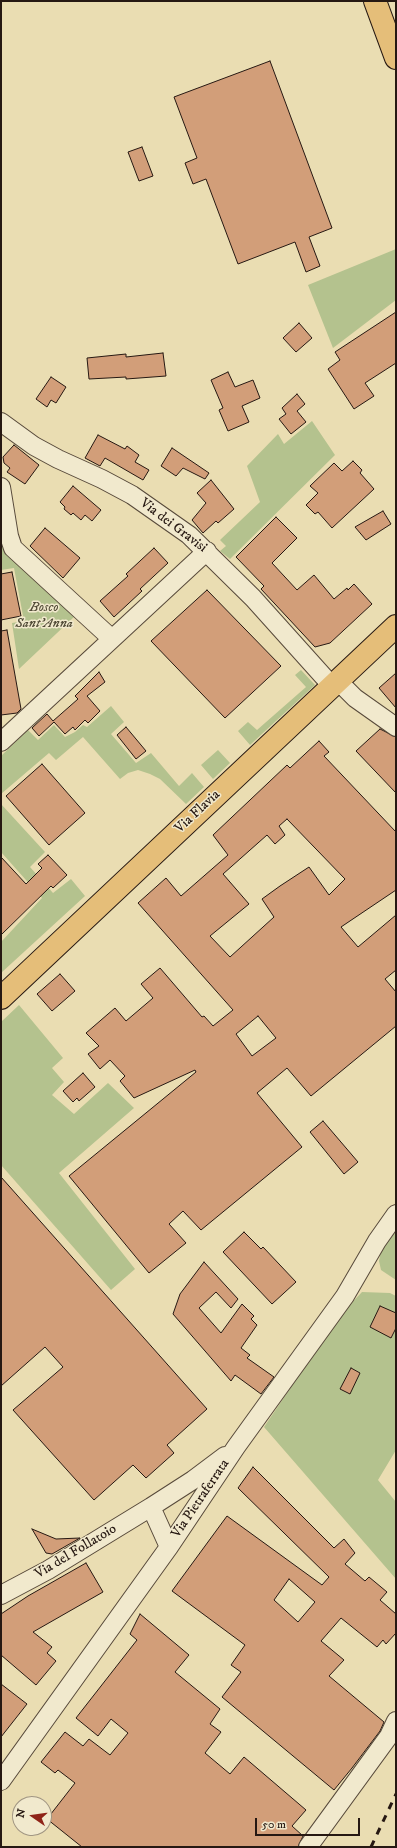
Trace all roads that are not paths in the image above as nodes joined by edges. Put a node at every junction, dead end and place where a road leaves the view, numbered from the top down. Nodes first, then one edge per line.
1 (375, 1) edge
2 (396, 58) edge
3 (1, 422) edge
4 (1, 487) edge
5 (207, 551) junction
6 (396, 626) edge
7 (112, 639) junction
8 (335, 684) junction
9 (396, 727) edge
10 (1, 742) edge
11 (1, 998) edge
12 (396, 1214) edge
13 (236, 1447) junction
14 (151, 1507) junction
15 (169, 1547) junction
16 (1, 1595) edge
17 (396, 1721) edge
18 (1, 1781) edge
19 (308, 1847) edge

1 - 2 main road
3 - 5 street, Via dei Gravisi
4 - 7 street
5 - 7 street
5 - 8 street, Via dei Gravisi
6 - 8 main road, Via Flavia
7 - 10 street
8 - 9 street
8 - 11 main road, Via Flavia
12 - 13 street, Via Pietraferrata
13 - 14 street, Via del Follatoio
13 - 15 street, Via Pietraferrata
14 - 15 street
14 - 16 street, Via del Follatoio
15 - 18 street, Via Pietraferrata
17 - 19 street

